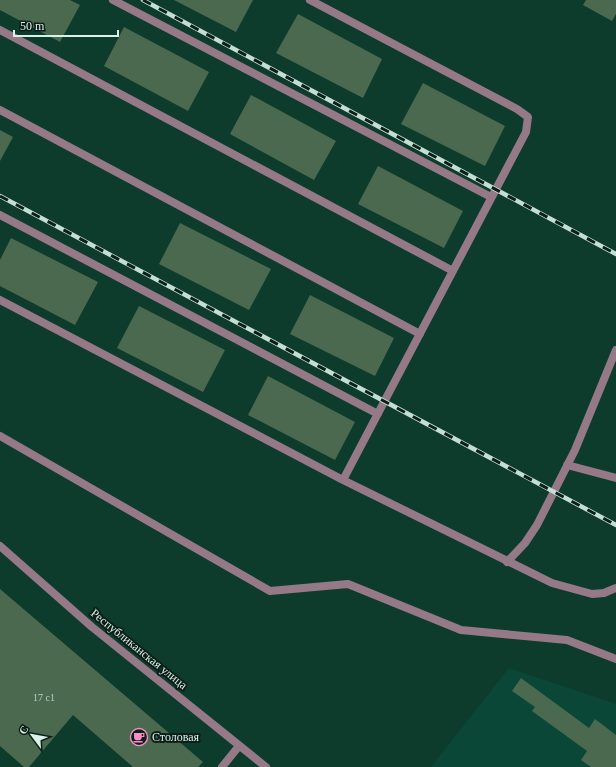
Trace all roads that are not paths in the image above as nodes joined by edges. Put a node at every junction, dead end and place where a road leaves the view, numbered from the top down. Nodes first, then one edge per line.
1 (113, 0) edge
2 (310, 0) edge
3 (0, 30) edge
4 (0, 110) edge
5 (491, 197) junction
6 (0, 215) edge
7 (453, 271) junction
8 (0, 300) edge
9 (420, 334) junction
10 (616, 350) edge
11 (378, 414) junction
12 (0, 436) edge
13 (568, 465) junction
14 (616, 478) edge
15 (343, 480) junction
16 (0, 546) edge
17 (507, 562) junction
18 (616, 588) edge
19 (616, 659) edge
20 (239, 746) junction
21 (222, 767) edge
22 (266, 767) edge

1 - 5 street
2 - 5 street
3 - 7 street
4 - 9 street
5 - 7 street
6 - 11 street
7 - 9 street
8 - 15 street
9 - 11 street
10 - 13 street
11 - 15 street
12 - 19 street
13 - 14 street
13 - 17 street
15 - 17 street
16 - 20 street, Республиканская улица
17 - 18 street
20 - 21 street
20 - 22 street, Республиканская улица

